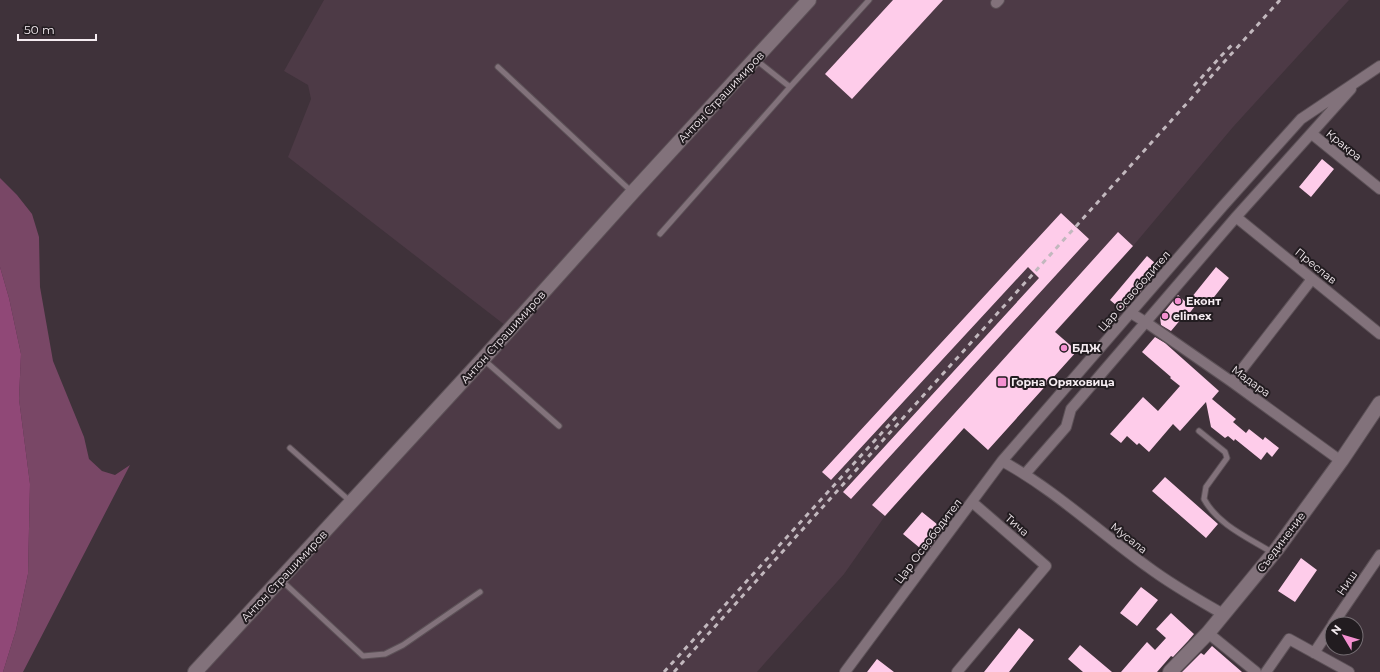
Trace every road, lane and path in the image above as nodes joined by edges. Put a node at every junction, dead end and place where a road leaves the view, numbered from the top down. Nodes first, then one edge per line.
1 (809, 0) edge
2 (869, 0) edge
3 (756, 59) junction
4 (1380, 66) edge
5 (498, 67) dead end
6 (1360, 79) junction
7 (790, 87) junction
8 (1312, 134) junction
9 (1380, 189) edge
10 (633, 192) junction
11 (1236, 217) junction
12 (660, 234) dead end
13 (1312, 279) junction
14 (1131, 314) junction
15 (1147, 322) junction
16 (1380, 334) edge
17 (483, 359) junction
18 (1232, 382) junction
19 (1057, 397) junction
20 (1380, 403) edge
21 (1071, 409) junction
22 (559, 426) dead end
23 (1199, 431) dead end
24 (290, 448) dead end
25 (1002, 461) junction
26 (1341, 461) junction
27 (1025, 474) junction
28 (352, 502) junction
29 (972, 502) junction
30 (1274, 554) junction
31 (1380, 555) edge
32 (280, 579) junction
33 (480, 592) dead end
34 (1223, 614) junction
35 (1339, 616) edge
36 (1208, 633) junction
37 (1324, 638) edge
38 (1314, 653) junction
39 (195, 672) edge
40 (845, 672) edge
41 (957, 672) edge
42 (1170, 672) edge
43 (1256, 672) edge
44 (1266, 672) edge
45 (1349, 672) edge

1 - 3 street, Антон Страшимиров
2 - 7 lane
3 - 7 lane
3 - 10 street, Антон Страшимиров
4 - 6 street, Цар Освободител
5 - 10 lane
6 - 8 street, Цар Освободител
6 - 14 street, Цар Освободител
7 - 12 lane
8 - 9 street, Кракра
8 - 11 street, Цар Освободител
10 - 17 street, Антон Страшимиров
11 - 13 street, Преслав
11 - 15 street, Цар Освободител
13 - 16 street, Преслав
13 - 18 street
14 - 15 street, Мадара
14 - 19 street, Цар Освободител
15 - 18 street, Мадара
15 - 21 street, Цар Освободител
17 - 22 lane
17 - 28 street, Антон Страшимиров
18 - 26 street, Мадара
19 - 21 street
19 - 25 street, Цар Освободител
20 - 26 street, Съединение
21 - 27 street
23 - 30 lane
24 - 28 lane
25 - 27 street, Мусала
25 - 29 street, Цар Освободител
26 - 30 street, Съединение
27 - 34 street, Мусала
28 - 32 street, Антон Страшимиров
29 - 40 street, Цар Освободител
29 - 41 street, Тича
30 - 34 street, Съединение
31 - 35 street, Ниш
32 - 33 lane
32 - 39 street, Антон Страшимиров
34 - 36 street, Съединение
36 - 42 street, Съединение
36 - 43 street
37 - 38 street, Ниш
38 - 44 street
38 - 45 street

